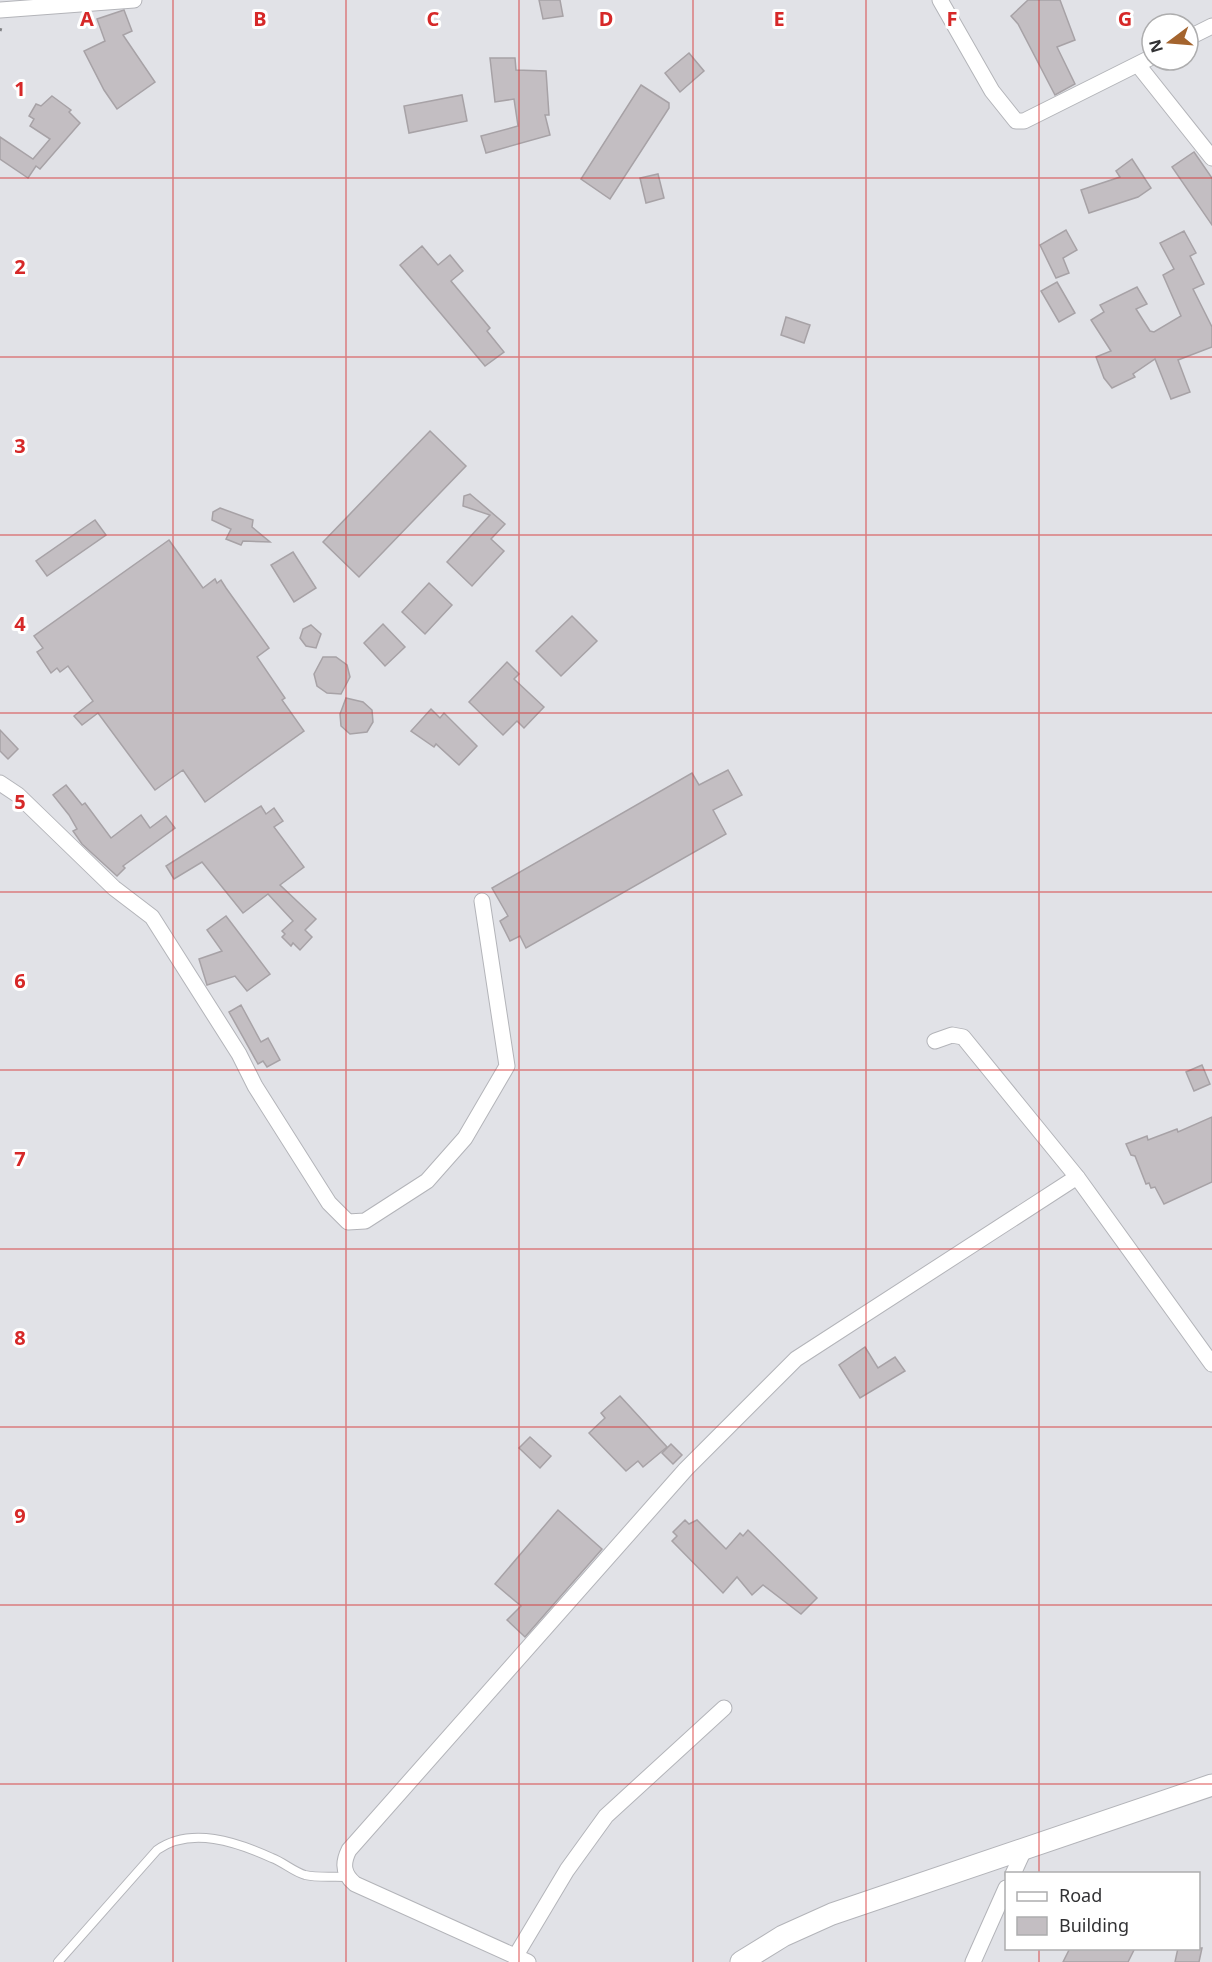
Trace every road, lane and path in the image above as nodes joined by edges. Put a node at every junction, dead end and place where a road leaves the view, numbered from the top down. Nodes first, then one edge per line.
1 (134, 0) edge
2 (940, 0) edge
3 (0, 10) edge
4 (1138, 64) joint
5 (1212, 158) edge
6 (0, 783) edge
7 (482, 902) dead end
8 (935, 1041) dead end
9 (1077, 1177) junction
10 (1212, 1364) edge
11 (724, 1708) dead end
12 (1212, 1785) edge
13 (1024, 1850) junction
14 (1014, 1872) edge
15 (347, 1877) junction
16 (1005, 1890) edge
17 (522, 1959) edge
18 (58, 1962) edge
19 (741, 1962) edge
20 (973, 1962) edge

1 - 3 street
2 - 4 street
4 - 5 street
6 - 7 street
8 - 9 street
9 - 10 street
9 - 15 street
11 - 17 street
12 - 13 street
13 - 14 street
13 - 19 street
15 - 17 street
15 - 18 lane
16 - 20 street

